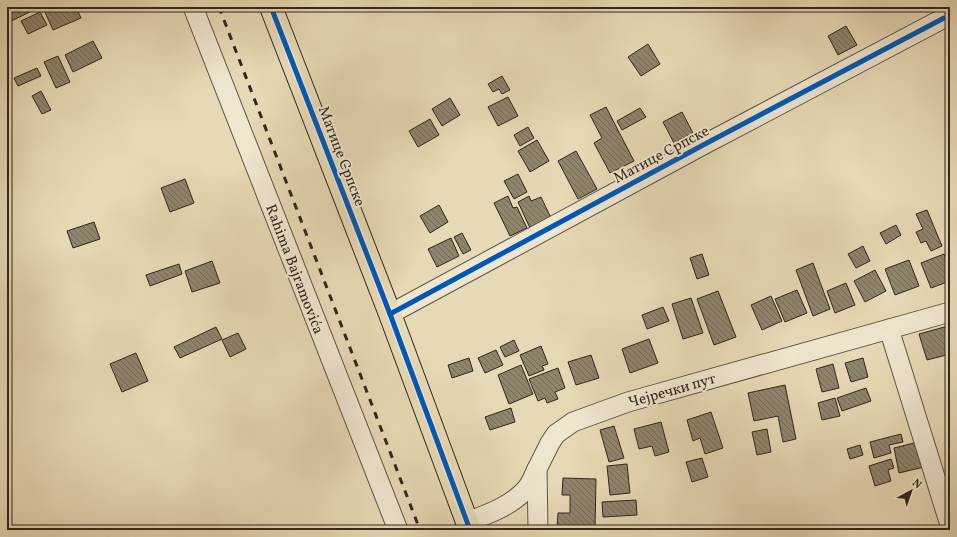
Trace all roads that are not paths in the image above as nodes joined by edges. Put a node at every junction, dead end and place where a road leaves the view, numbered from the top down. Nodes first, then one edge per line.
1 (193, 7) edge
2 (271, 7) edge
3 (944, 18) dead end
4 (950, 312) edge
5 (390, 314) junction
6 (889, 329) junction
7 (537, 469) junction
8 (950, 525) edge
9 (469, 526) edge
10 (398, 530) edge
11 (538, 530) edge

1 - 10 street, Rahima Bajramovića
2 - 5 main road, Матице Српске
3 - 5 street, Матице Српске
4 - 6 street, Чејречки пут
5 - 9 main road, Матице Српске
6 - 7 street, Чејречки пут
6 - 8 street
7 - 9 street
7 - 11 street, Чејречки пут

